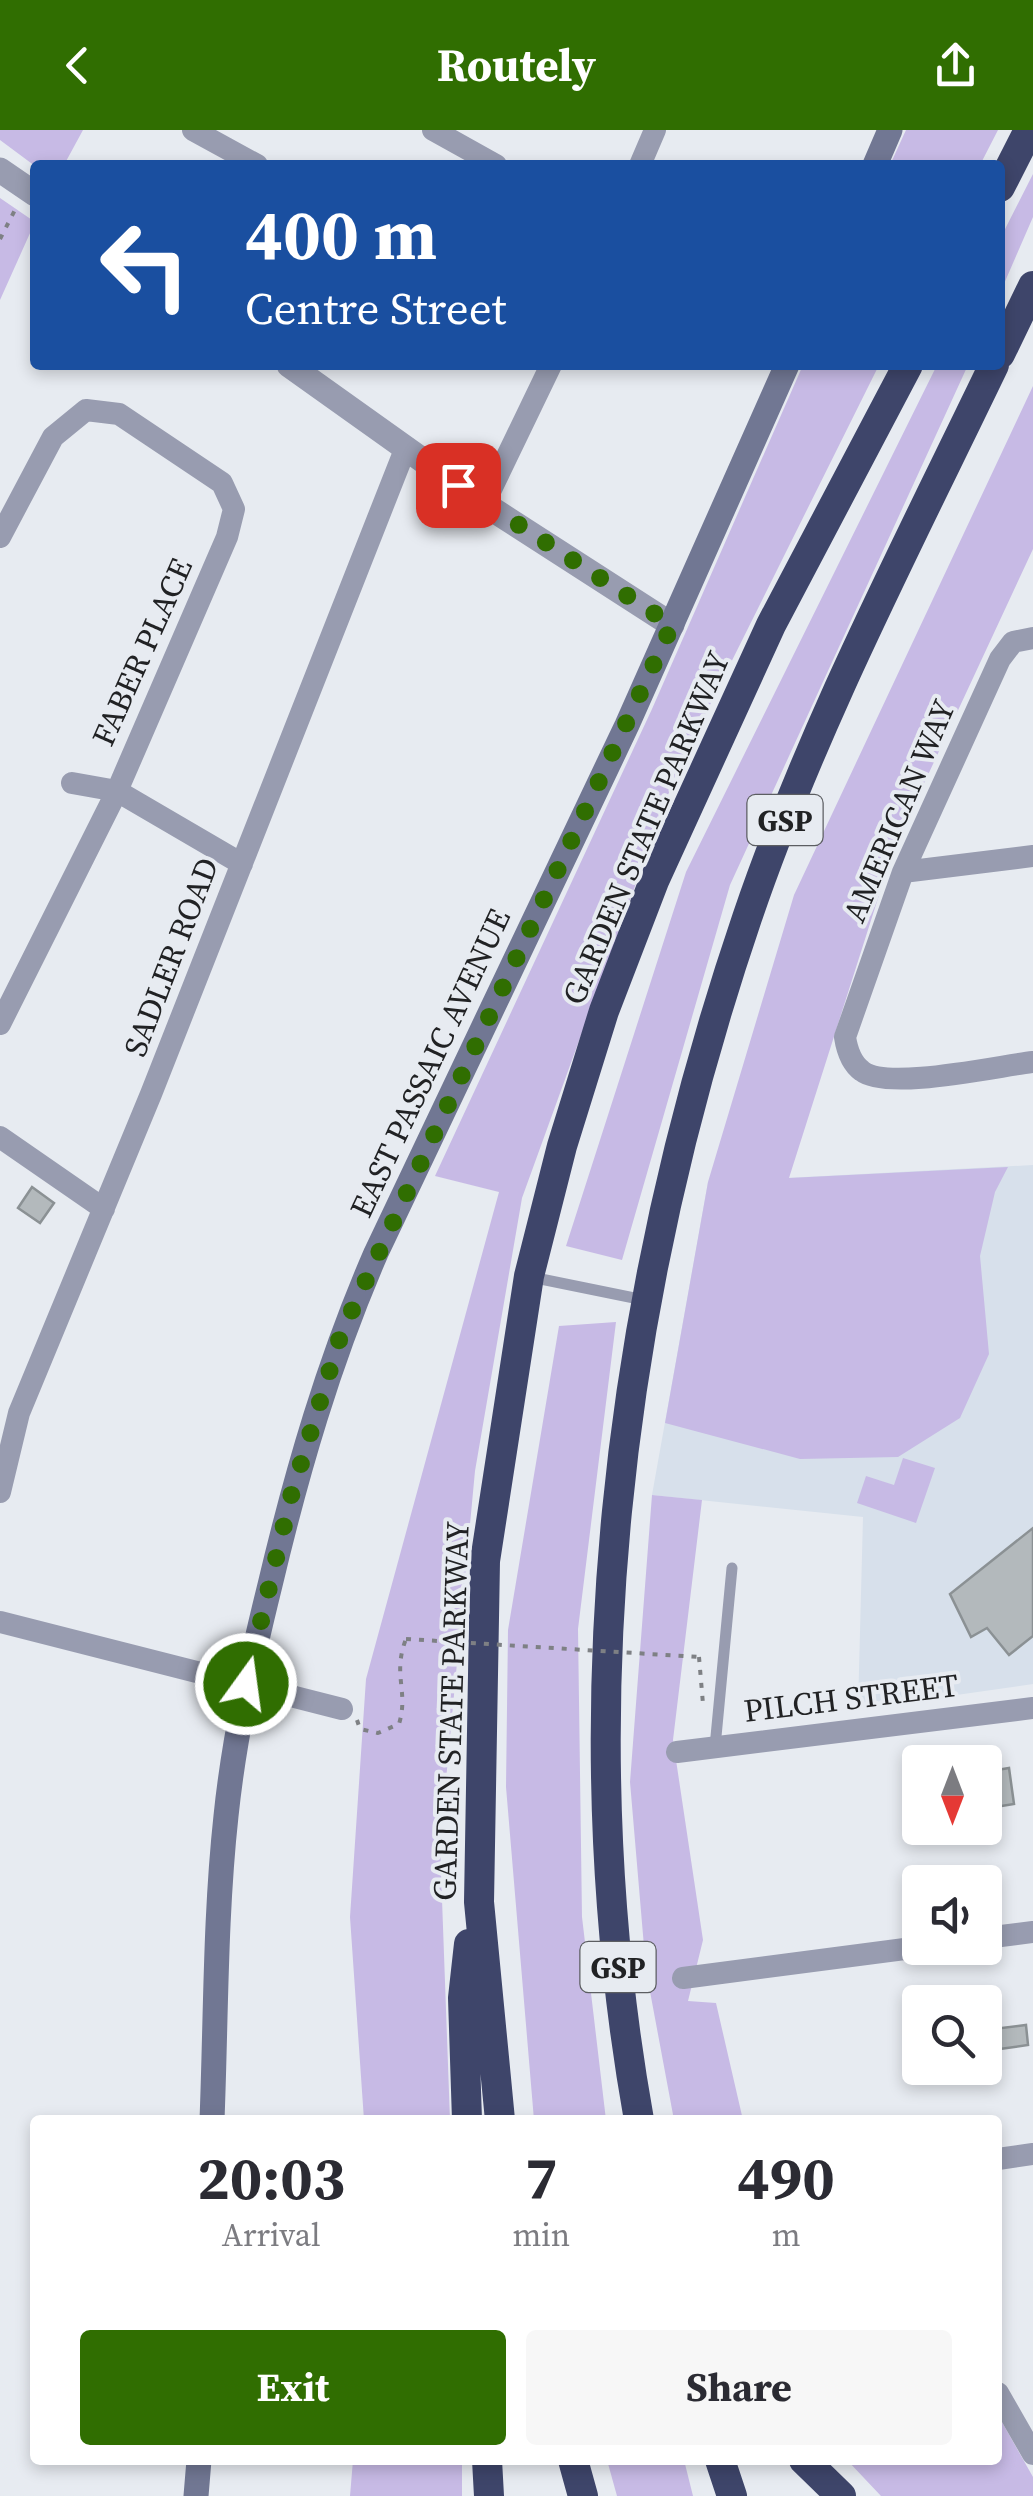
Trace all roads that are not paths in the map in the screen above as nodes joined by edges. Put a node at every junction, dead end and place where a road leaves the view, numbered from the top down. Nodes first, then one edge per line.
1 (193, 130) edge
2 (434, 130) edge
3 (655, 130) edge
4 (890, 130) edge
5 (1029, 130) edge
6 (248, 160) edge
7 (487, 160) edge
8 (642, 160) edge
9 (877, 160) edge
10 (0, 170) edge
11 (1005, 177) edge
12 (26, 200) edge
13 (1033, 286) edge
14 (1005, 344) edge
15 (295, 370) edge
16 (549, 370) edge
17 (785, 370) edge
18 (905, 370) edge
19 (992, 370) edge
20 (406, 447) junction
21 (484, 504) junction
22 (0, 537) edge
23 (672, 625) junction
24 (1027, 638) edge
25 (72, 783) dead end
26 (117, 791) junction
27 (1033, 856) edge
28 (242, 864) junction
29 (903, 872) junction
30 (0, 1024) edge
31 (1033, 1062) edge
32 (0, 1137) edge
33 (104, 1209) junction
34 (529, 1276) junction
35 (644, 1300) junction
36 (3, 1458) edge
37 (0, 1492) edge
38 (732, 1568) dead end
39 (0, 1622) edge
40 (246, 1684) junction
41 (1033, 1708) edge
42 (342, 1709) road end
43 (715, 1748) junction
44 (677, 1752) dead end
45 (478, 1902) junction
46 (1033, 1932) edge
47 (1002, 1936) edge
48 (615, 1948) junction
49 (902, 1949) edge
50 (683, 1978) dead end
51 (212, 2115) edge
52 (467, 2115) edge
53 (499, 2115) edge
54 (638, 2115) edge
55 (655, 2115) edge
56 (1033, 2154) edge
57 (1002, 2158) edge
58 (1002, 2400) edge
59 (1033, 2454) edge
60 (199, 2465) edge
61 (487, 2465) edge
62 (574, 2465) edge
63 (722, 2465) edge
64 (809, 2465) edge
65 (196, 2496) edge
66 (489, 2496) edge
67 (583, 2496) edge
68 (732, 2496) edge
69 (842, 2496) edge

1 - 6 street
2 - 7 street
3 - 8 street
4 - 9 main road
5 - 11 highway
10 - 12 street
13 - 14 highway
15 - 20 street
16 - 21 street
17 - 23 main road, EAST PASSAIC AVENUE
18 - 34 highway, GARDEN STATE PARKWAY
19 - 35 highway, GSP
20 - 21 street
20 - 28 street, SADLER ROAD
21 - 23 street
22 - 26 street, FABER PLACE
23 - 40 main road, EAST PASSAIC AVENUE
24 - 29 street, AMERICAN WAY
25 - 26 street
26 - 28 street
26 - 30 street, FABER PLACE
27 - 29 street
28 - 33 street, SADLER ROAD
29 - 31 street, AMERICAN WAY
32 - 33 street
33 - 36 street, SADLER ROAD
34 - 35 lane
34 - 45 highway, GARDEN STATE PARKWAY
35 - 48 highway, GSP
36 - 37 street, SADLER ROAD
38 - 43 lane
39 - 40 street
40 - 42 street
40 - 51 main road, EAST PASSAIC AVENUE
41 - 43 street, PILCH STREET
43 - 44 street, PILCH STREET
45 - 52 highway
45 - 53 highway, GARDEN STATE PARKWAY
46 - 47 street
48 - 54 highway, GSP
48 - 55 highway
49 - 50 street
56 - 57 street
58 - 59 street
60 - 65 main road
61 - 66 highway
62 - 67 highway
63 - 68 highway
64 - 69 highway

